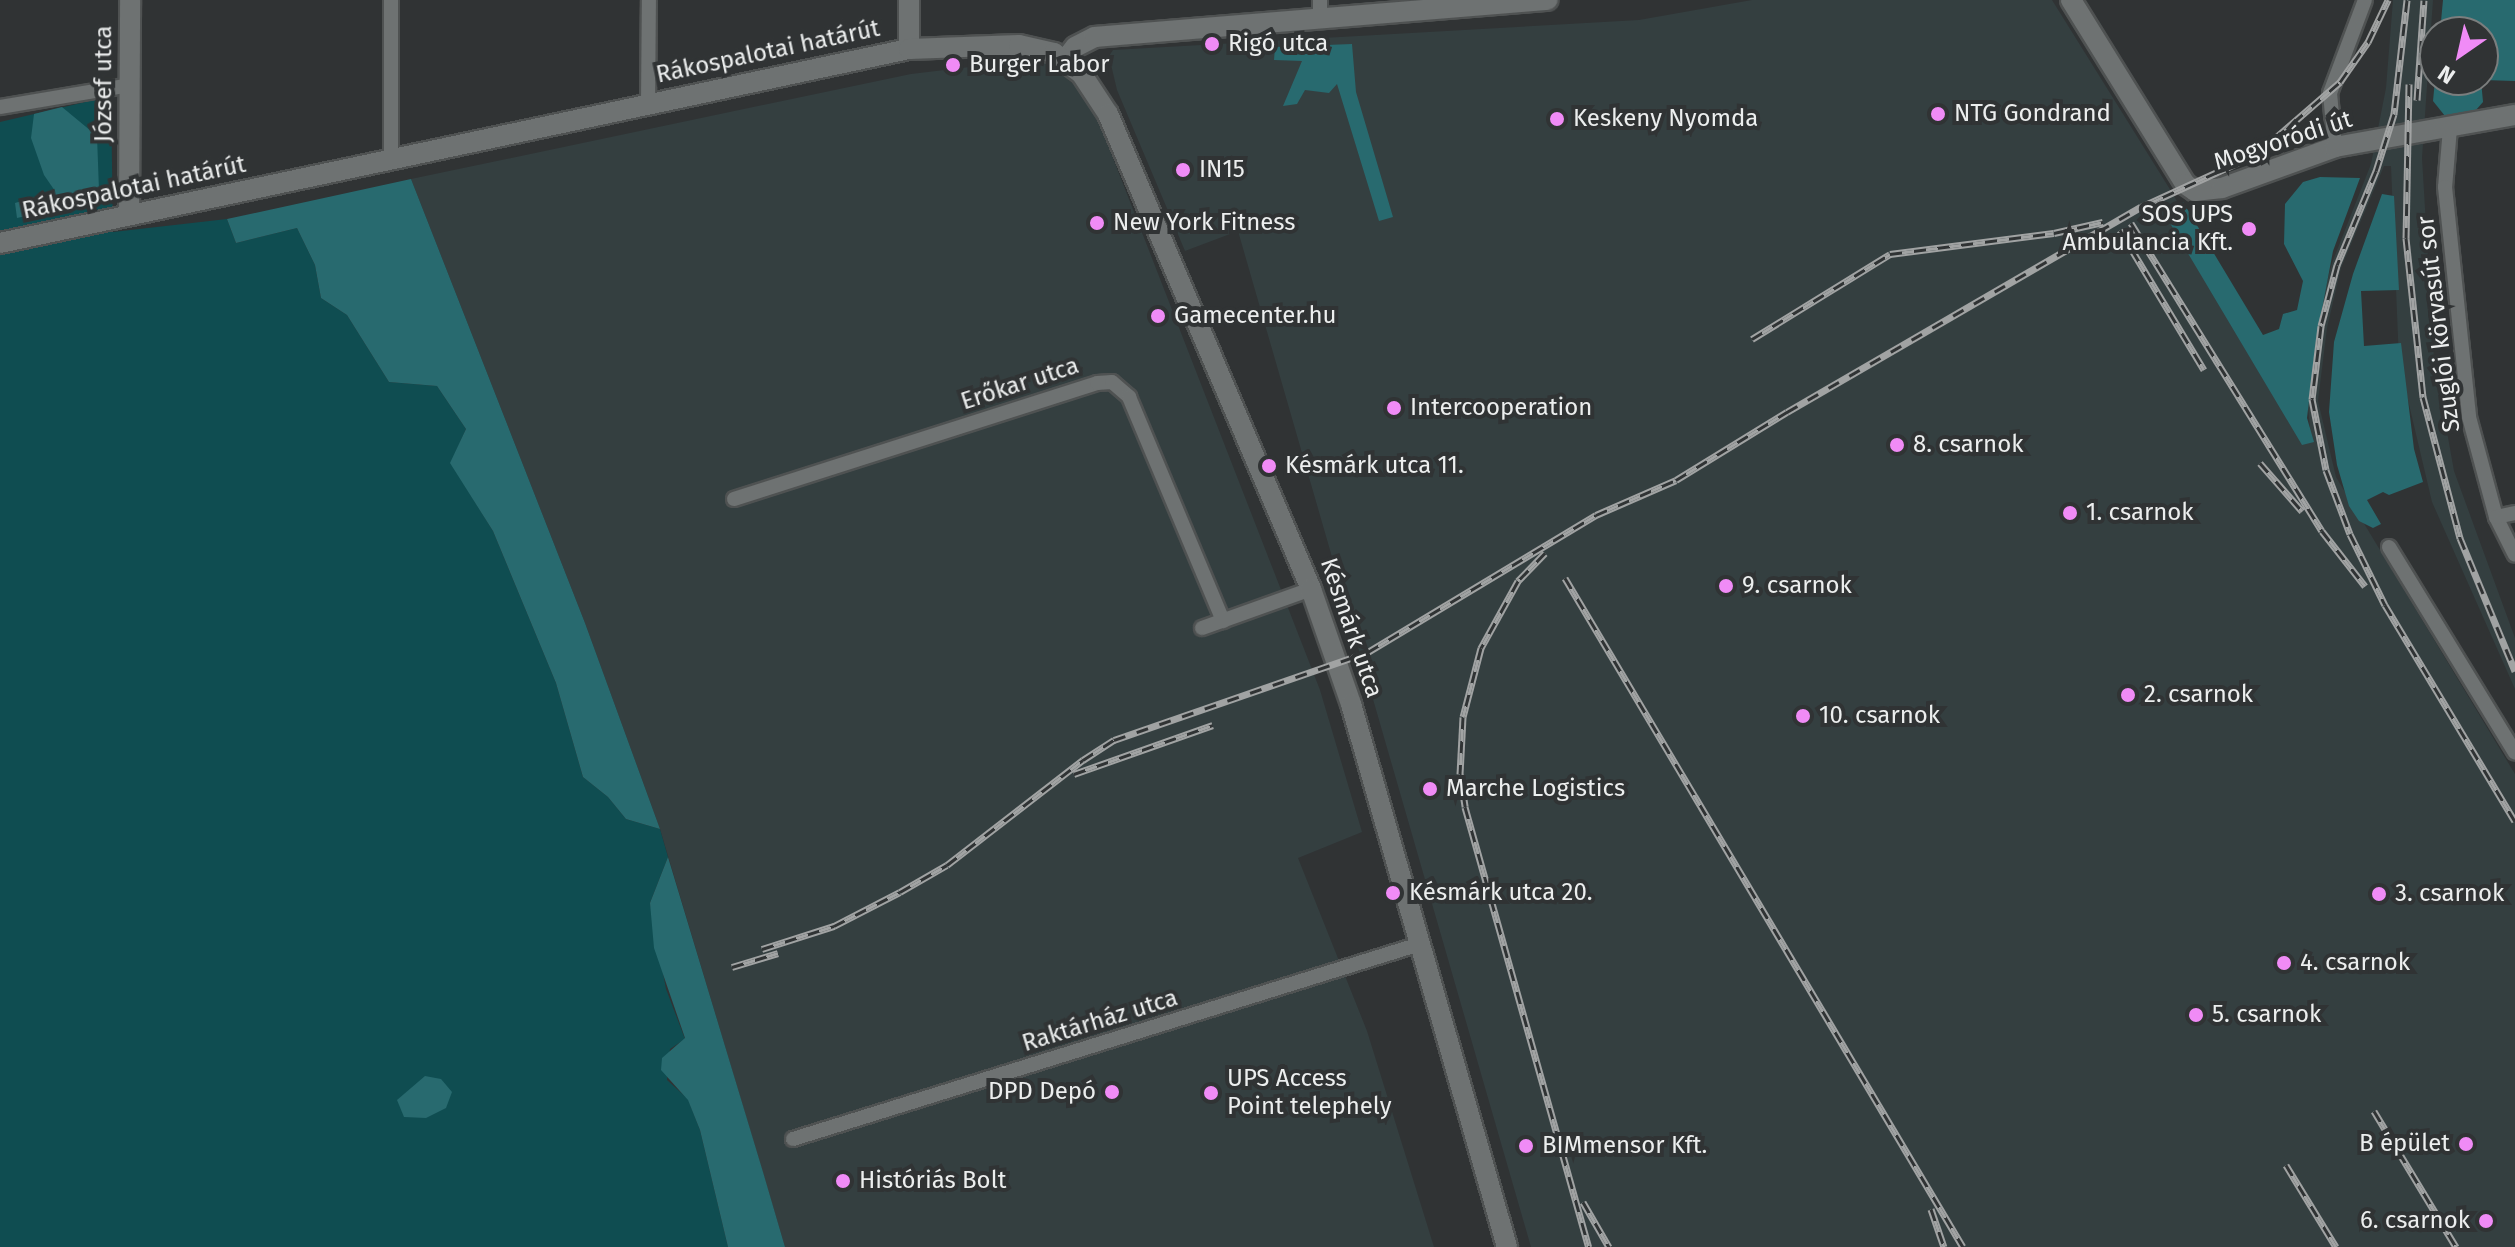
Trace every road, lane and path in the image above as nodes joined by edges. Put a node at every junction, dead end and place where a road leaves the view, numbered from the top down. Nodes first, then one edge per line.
1 (130, 0) edge
2 (391, 0) edge
3 (649, 0) edge
4 (909, 0) edge
5 (1547, 0) edge
6 (2071, 0) edge
7 (2365, 0) edge
8 (1320, 10) edge
9 (909, 49) junction
10 (1065, 60) junction
11 (130, 85) junction
12 (648, 105) junction
13 (0, 107) edge
14 (2515, 115) edge
15 (2450, 128) junction
16 (2335, 147) junction
17 (391, 160) junction
18 (129, 215) junction
19 (0, 243) edge
20 (734, 499) dead end
21 (2515, 513) edge
22 (2496, 517) junction
23 (2389, 547) dead end
24 (2515, 555) edge
25 (1311, 589) junction
26 (1223, 621) junction
27 (1202, 628) dead end
28 (2515, 753) edge
29 (1420, 944) junction
30 (793, 1139) dead end
31 (1507, 1247) edge

1 - 11 street, József utca
2 - 17 street
3 - 12 street
4 - 9 street
5 - 8 street
6 - 16 street, Mogyoródi út
7 - 16 street
8 - 10 street
9 - 10 street, Rákospalotai határút
9 - 12 street, Rákospalotai határút
10 - 25 street, Késmárk utca
11 - 13 street
11 - 18 street, József utca
12 - 17 street, Rákospalotai határút
14 - 15 street, Mogyoródi út
15 - 16 street, Mogyoródi út
15 - 22 street, Szuglói körvasút sor
17 - 18 street, Rákospalotai határút
18 - 19 street, Rákospalotai határút
20 - 26 street, Erőkar utca
21 - 22 street
22 - 24 street, Szuglói körvasút sor
23 - 28 street
25 - 26 street
25 - 29 street, Késmárk utca
26 - 27 street
29 - 30 street, Raktárház utca
29 - 31 street, Késmárk utca

